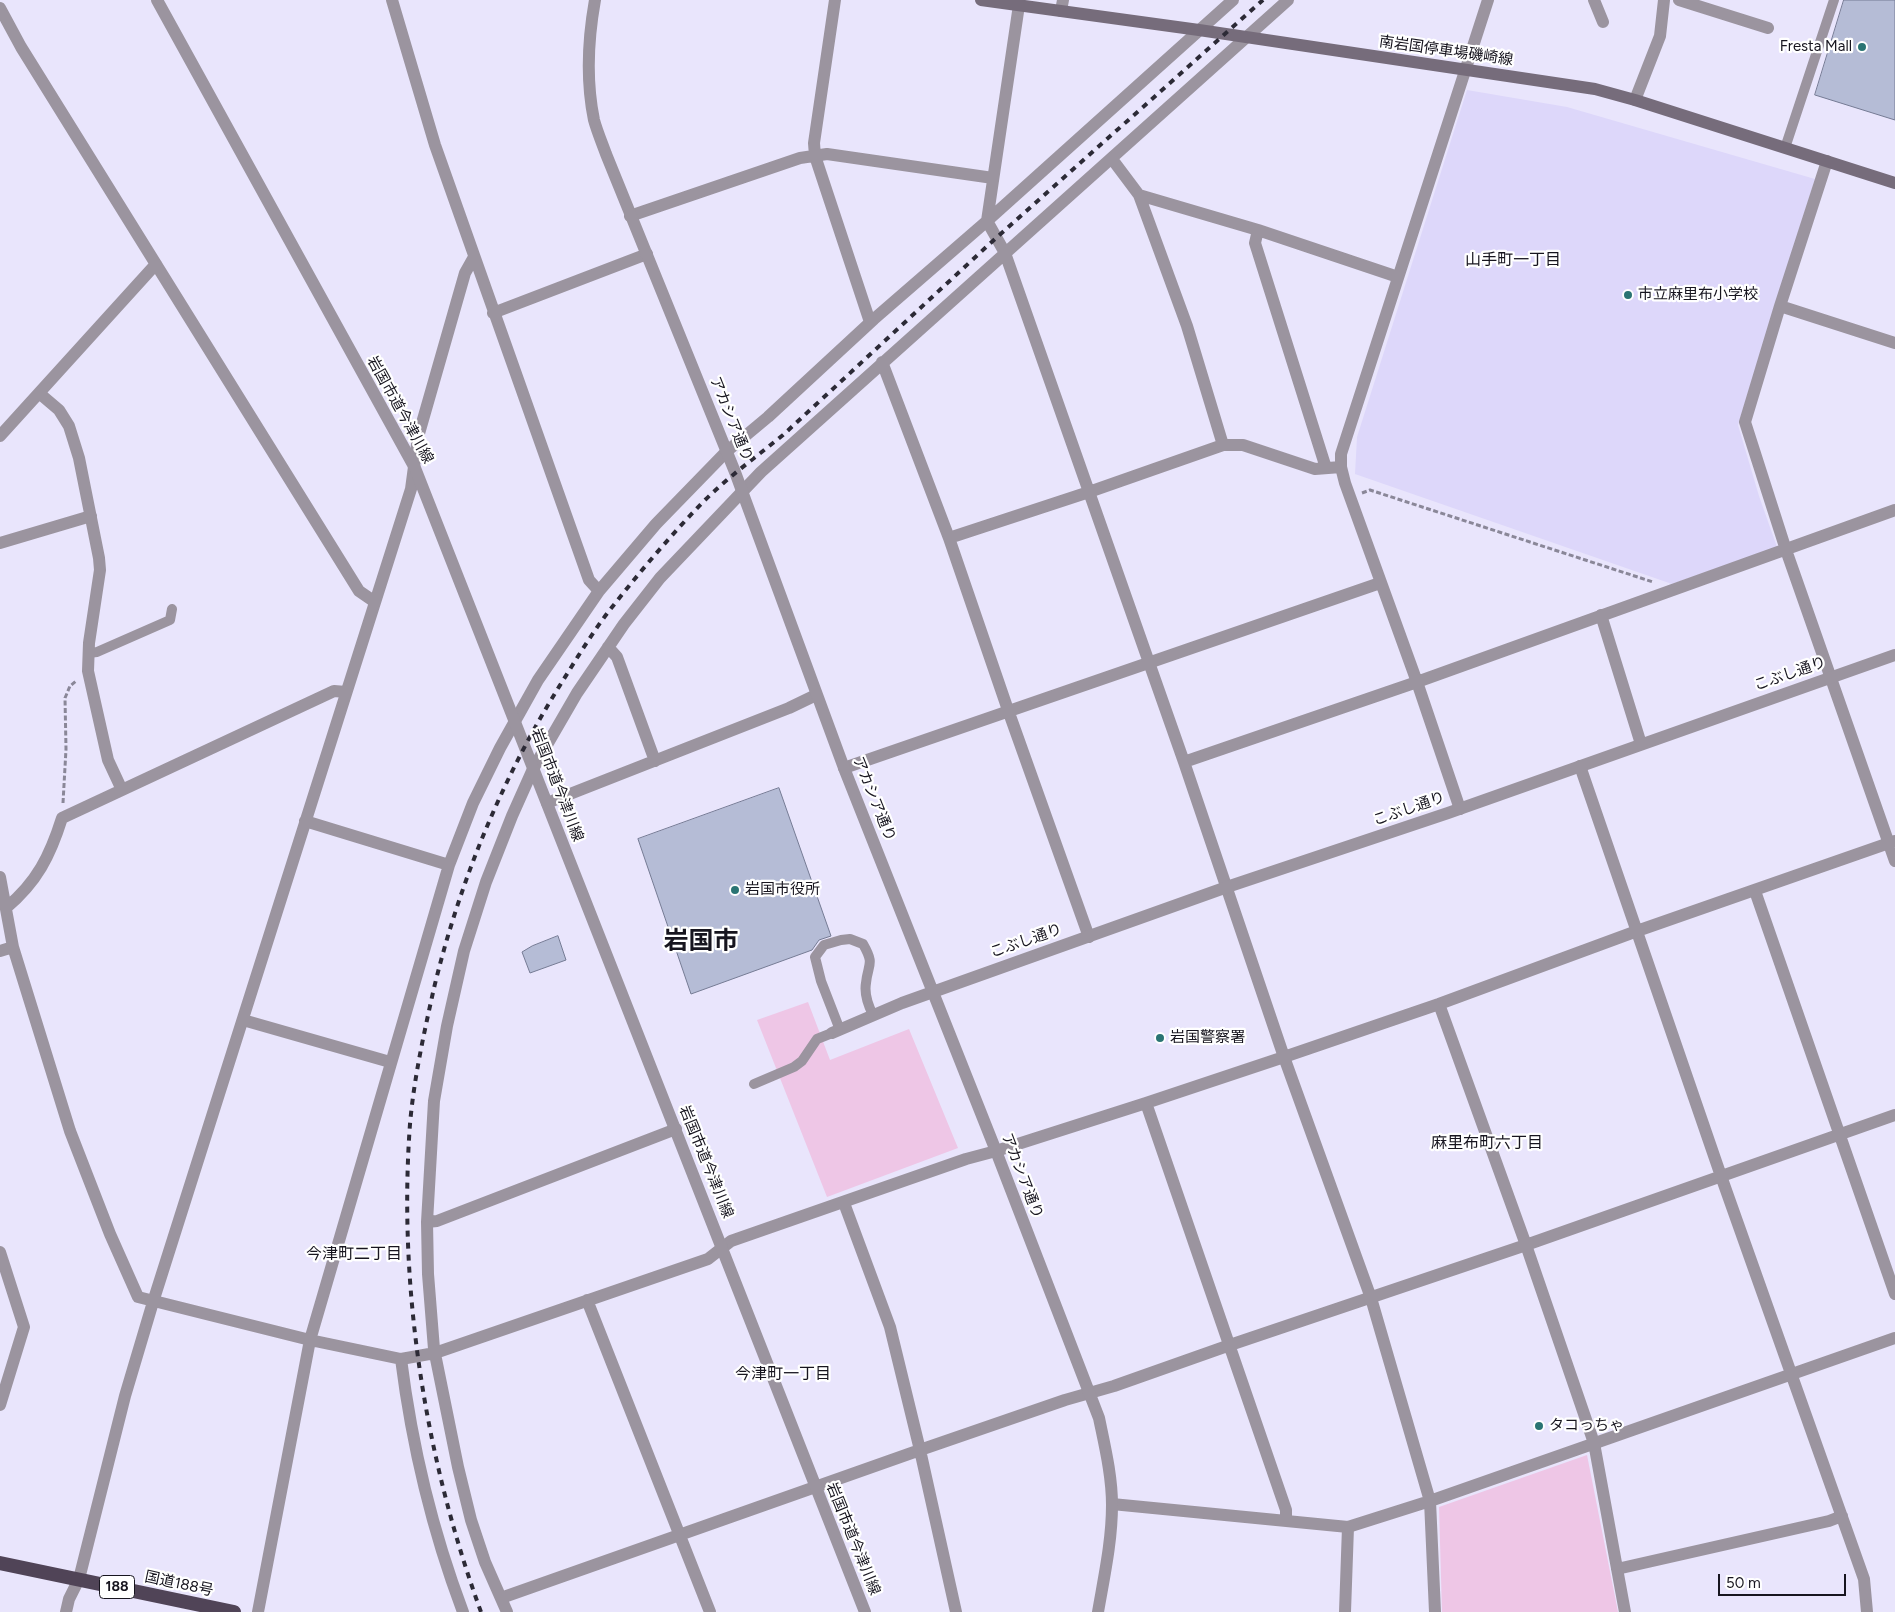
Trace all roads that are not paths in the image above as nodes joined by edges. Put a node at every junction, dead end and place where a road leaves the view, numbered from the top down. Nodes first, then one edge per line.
1 (156, 0) edge
2 (392, 0) edge
3 (595, 0) edge
4 (835, 0) edge
5 (981, 0) edge
6 (1233, 0) edge
7 (1288, 0) edge
8 (1488, 0) edge
9 (1594, 0) edge
10 (1664, 0) edge
11 (1679, 0) edge
12 (1834, 0) edge
13 (1019, 5) junction
14 (1062, 6) edge
15 (0, 8) edge
16 (1603, 22) dead end
17 (1768, 28) dead end
18 (1199, 30) junction
19 (1246, 38) junction
20 (1466, 71) junction
21 (1635, 100) junction
22 (1785, 148) junction
23 (816, 156) junction
24 (1112, 159) junction
25 (1827, 161) junction
26 (993, 178) junction
27 (1895, 183) edge
28 (1139, 195) junction
29 (630, 216) junction
30 (987, 221) junction
31 (1258, 230) junction
32 (1005, 253) junction
33 (647, 254) junction
34 (474, 257) junction
35 (156, 264) junction
36 (1398, 277) junction
37 (1780, 306) junction
38 (493, 313) junction
39 (870, 322) junction
40 (1895, 343) edge
41 (882, 362) junction
42 (39, 394) junction
43 (0, 436) edge
44 (1224, 445) junction
45 (726, 452) junction
46 (1340, 467) junction
47 (414, 468) junction
48 (1326, 468) junction
49 (742, 491) junction
50 (1089, 492) junction
51 (1895, 510) edge
52 (90, 516) junction
53 (949, 538) junction
54 (0, 543) edge
55 (1786, 550) junction
56 (1380, 583) junction
57 (598, 592) junction
58 (375, 602) junction
59 (172, 609) dead end
60 (1601, 615) junction
61 (608, 647) junction
62 (88, 653) junction
63 (1895, 654) edge
64 (1149, 664) junction
65 (1830, 678) junction
66 (1417, 682) junction
67 (346, 692) junction
68 (816, 695) junction
69 (1008, 710) junction
70 (515, 720) junction
71 (1641, 744) junction
72 (655, 761) junction
73 (1184, 762) junction
74 (1580, 766) junction
75 (844, 768) junction
76 (533, 769) junction
77 (122, 790) junction
78 (547, 803) junction
79 (1460, 809) junction
80 (305, 821) junction
81 (1892, 842) edge
82 (1895, 861) edge
83 (449, 865) junction
84 (0, 877) edge
85 (1226, 887) junction
86 (1755, 891) junction
87 (6, 908) junction
88 (1638, 931) junction
89 (1089, 937) junction
90 (13, 948) junction
91 (0, 951) edge
92 (932, 993) junction
93 (1439, 1004) junction
94 (873, 1015) junction
95 (243, 1020) junction
96 (836, 1032) junction
97 (1284, 1057) junction
98 (390, 1062) junction
99 (754, 1084) dead end
100 (1146, 1103) junction
101 (1895, 1115) edge
102 (676, 1129) junction
103 (1840, 1134) junction
104 (996, 1151) junction
105 (1721, 1176) junction
106 (844, 1202) junction
107 (427, 1222) junction
108 (1526, 1245) junction
109 (722, 1247) junction
110 (0, 1252) edge
111 (1895, 1294) edge
112 (1371, 1298) junction
113 (587, 1300) junction
114 (153, 1302) junction
115 (1895, 1338) edge
116 (310, 1340) junction
117 (1230, 1345) junction
118 (435, 1353) junction
119 (401, 1359) junction
120 (1791, 1374) junction
121 (1089, 1393) junction
122 (0, 1405) edge
123 (1594, 1443) junction
124 (920, 1450) junction
125 (814, 1487) junction
126 (1430, 1501) junction
127 (1112, 1504) junction
128 (1842, 1516) junction
129 (1286, 1521) junction
130 (1348, 1527) junction
131 (680, 1534) junction
132 (0, 1563) edge
133 (1617, 1569) junction
134 (80, 1579) junction
135 (501, 1598) junction
136 (66, 1612) edge
137 (234, 1612) edge
138 (258, 1612) edge
139 (463, 1612) edge
140 (506, 1612) edge
141 (710, 1612) edge
142 (865, 1612) edge
143 (956, 1612) edge
144 (1098, 1612) edge
145 (1345, 1612) edge
146 (1434, 1612) edge
147 (1624, 1612) edge
148 (1867, 1612) edge

1 - 47 street, 岩国市道今津川線
2 - 34 street
3 - 29 street, アカシア通り
4 - 23 street
5 - 13 main road, 南岩国停車場磯崎線
6 - 18 street
7 - 19 street
8 - 20 street
9 - 16 street
10 - 21 street
11 - 17 street
12 - 22 lane
13 - 14 main road, 南岩国停車場磯崎線
13 - 26 street
14 - 18 main road, 南岩国停車場磯崎線
15 - 35 street
18 - 19 main road, 南岩国停車場磯崎線
18 - 30 street
19 - 20 main road, 南岩国停車場磯崎線
19 - 24 street
20 - 21 main road, 南岩国停車場磯崎線
20 - 36 street
21 - 22 main road, 南岩国停車場磯崎線
22 - 25 main road, 南岩国停車場磯崎線
23 - 26 street
23 - 29 street
23 - 39 street
24 - 28 street
24 - 32 street
25 - 27 main road, 南岩国停車場磯崎線
25 - 37 street
26 - 30 street
28 - 31 street
28 - 44 street
29 - 33 street, アカシア通り
30 - 32 street
30 - 39 street
31 - 36 street
31 - 48 street
32 - 41 street
32 - 50 street
33 - 38 street
33 - 45 street, アカシア通り
34 - 38 street
34 - 47 street
35 - 42 street
35 - 58 street
36 - 46 street
37 - 40 street
37 - 55 street
38 - 57 street
39 - 45 street
41 - 49 street
41 - 53 street
42 - 43 street
42 - 52 street
44 - 48 street
44 - 50 street
45 - 49 street, アカシア通り
45 - 57 street
46 - 48 street
46 - 56 street
47 - 58 street
47 - 70 street, 岩国市道今津川線
49 - 61 street
49 - 68 street, アカシア通り
50 - 53 street
50 - 64 street
51 - 55 street
52 - 54 street
52 - 62 street
53 - 69 street
55 - 60 street
55 - 65 street
56 - 64 street
56 - 66 street
57 - 70 street
58 - 67 street
59 - 62 lane
60 - 66 street
60 - 71 street
61 - 72 street
61 - 76 street
62 - 77 street
63 - 65 street, こぶし通り
64 - 69 street
64 - 73 street
65 - 71 street, こぶし通り
65 - 81 street
66 - 73 street
66 - 79 street
67 - 77 street
67 - 80 street
68 - 72 street
68 - 75 street, アカシア通り
69 - 75 street
69 - 89 street
70 - 76 street, 岩国市道今津川線
70 - 83 street
71 - 74 street, こぶし通り
72 - 78 street
73 - 85 street
74 - 79 street, こぶし通り
74 - 88 street
75 - 92 street, アカシア通り
76 - 78 street, 岩国市道今津川線
76 - 107 street
77 - 87 street
78 - 102 street, 岩国市道今津川線
79 - 85 street, こぶし通り
80 - 83 street
80 - 95 street
81 - 82 street
81 - 86 street
83 - 98 street
84 - 87 street
85 - 89 street, こぶし通り
85 - 97 street
86 - 88 street
86 - 103 street
87 - 90 street
88 - 93 street
88 - 105 street
89 - 92 street, こぶし通り
90 - 91 street
90 - 114 street
92 - 94 street, こぶし通り
92 - 104 street, アカシア通り
93 - 97 street
93 - 108 street
94 - 96 street, こぶし通り
94 - 96 lane
95 - 98 street
95 - 114 street
96 - 99 lane
97 - 100 street
97 - 112 street
98 - 116 street
100 - 104 street
100 - 117 street
101 - 103 street
102 - 107 street
102 - 109 street, 岩国市道今津川線
103 - 105 street
103 - 111 street
104 - 106 street
104 - 121 street, アカシア通り
105 - 108 street
105 - 120 street
106 - 109 street
106 - 124 street
107 - 118 street
108 - 112 street
108 - 123 street
109 - 113 street
109 - 125 street, 岩国市道今津川線
110 - 122 street
112 - 117 street
112 - 126 street
113 - 118 street
113 - 131 street
114 - 116 street
114 - 134 street
115 - 120 street
116 - 119 street
116 - 138 street
117 - 121 street
117 - 129 street
118 - 119 street
118 - 135 street
119 - 139 street
120 - 123 street
120 - 128 street
121 - 124 street
121 - 127 street, アカシア通り
123 - 126 street
123 - 133 street
124 - 125 street
124 - 143 street
125 - 131 street
125 - 142 street, 岩国市道今津川線
126 - 130 street
126 - 146 street
127 - 129 street
127 - 144 street, アカシア通り
128 - 133 street
128 - 148 street
129 - 130 street
130 - 145 street
131 - 135 street
131 - 141 street
132 - 134 highway, 国道188号 / 188
133 - 147 street
134 - 136 street
134 - 137 highway, 国道188号 / 188
135 - 140 street

